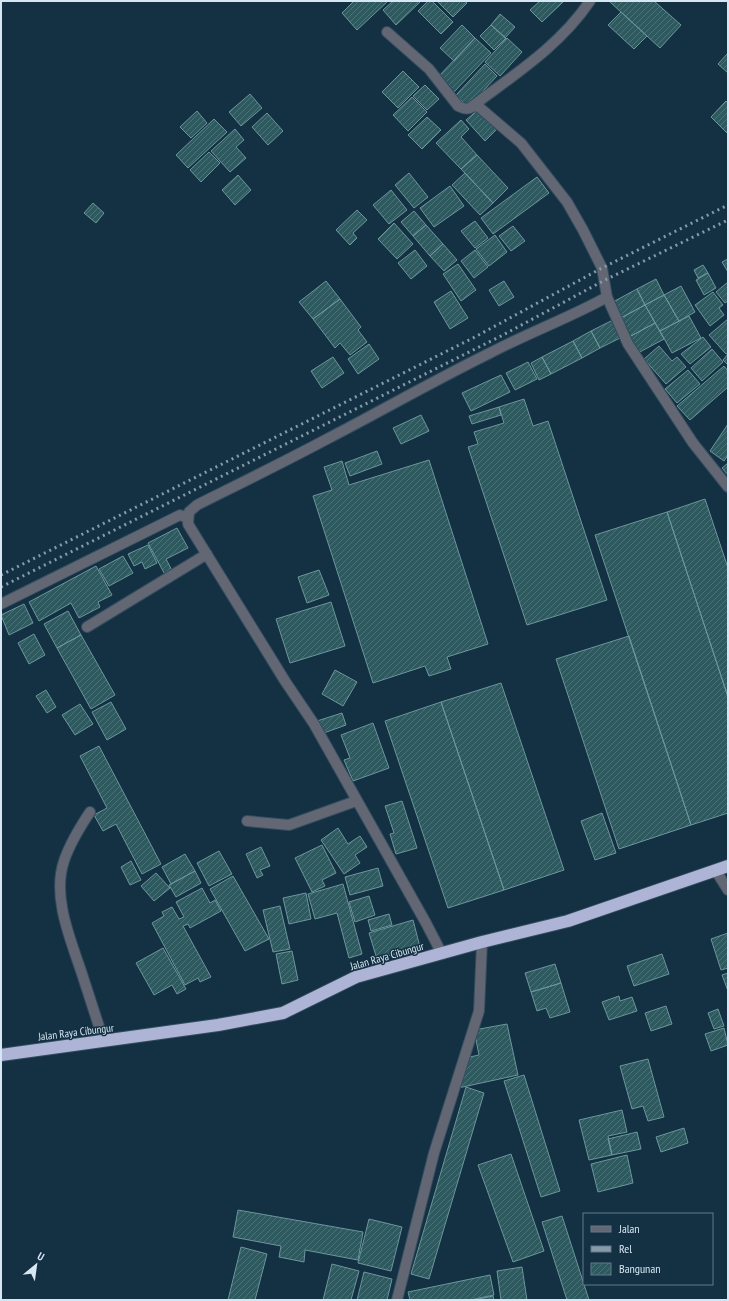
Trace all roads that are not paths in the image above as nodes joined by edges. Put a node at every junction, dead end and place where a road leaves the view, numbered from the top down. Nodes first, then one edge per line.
1 (590, 1) edge
2 (387, 32) dead end
3 (469, 109) junction
4 (607, 297) junction
5 (728, 487) edge
6 (187, 518) junction
7 (207, 554) junction
8 (1, 604) edge
9 (87, 627) dead end
10 (356, 801) junction
11 (90, 812) dead end
12 (247, 822) dead end
13 (728, 866) edge
14 (716, 871) junction
15 (728, 890) edge
16 (482, 942) junction
17 (442, 954) junction
18 (104, 1041) junction
19 (1, 1055) edge
20 (397, 1300) edge

1 - 3 street
2 - 3 street
3 - 4 street
4 - 5 street
4 - 6 street
6 - 7 street
6 - 8 street
7 - 9 street
7 - 10 street
10 - 12 street
10 - 17 street
11 - 18 street
13 - 14 highway, Jalan Raya Cibungur
14 - 15 street
14 - 16 highway, Jalan Raya Cibungur
16 - 17 highway, Jalan Raya Cibungur
16 - 20 street
17 - 18 highway, Jalan Raya Cibungur
18 - 19 highway, Jalan Raya Cibungur

